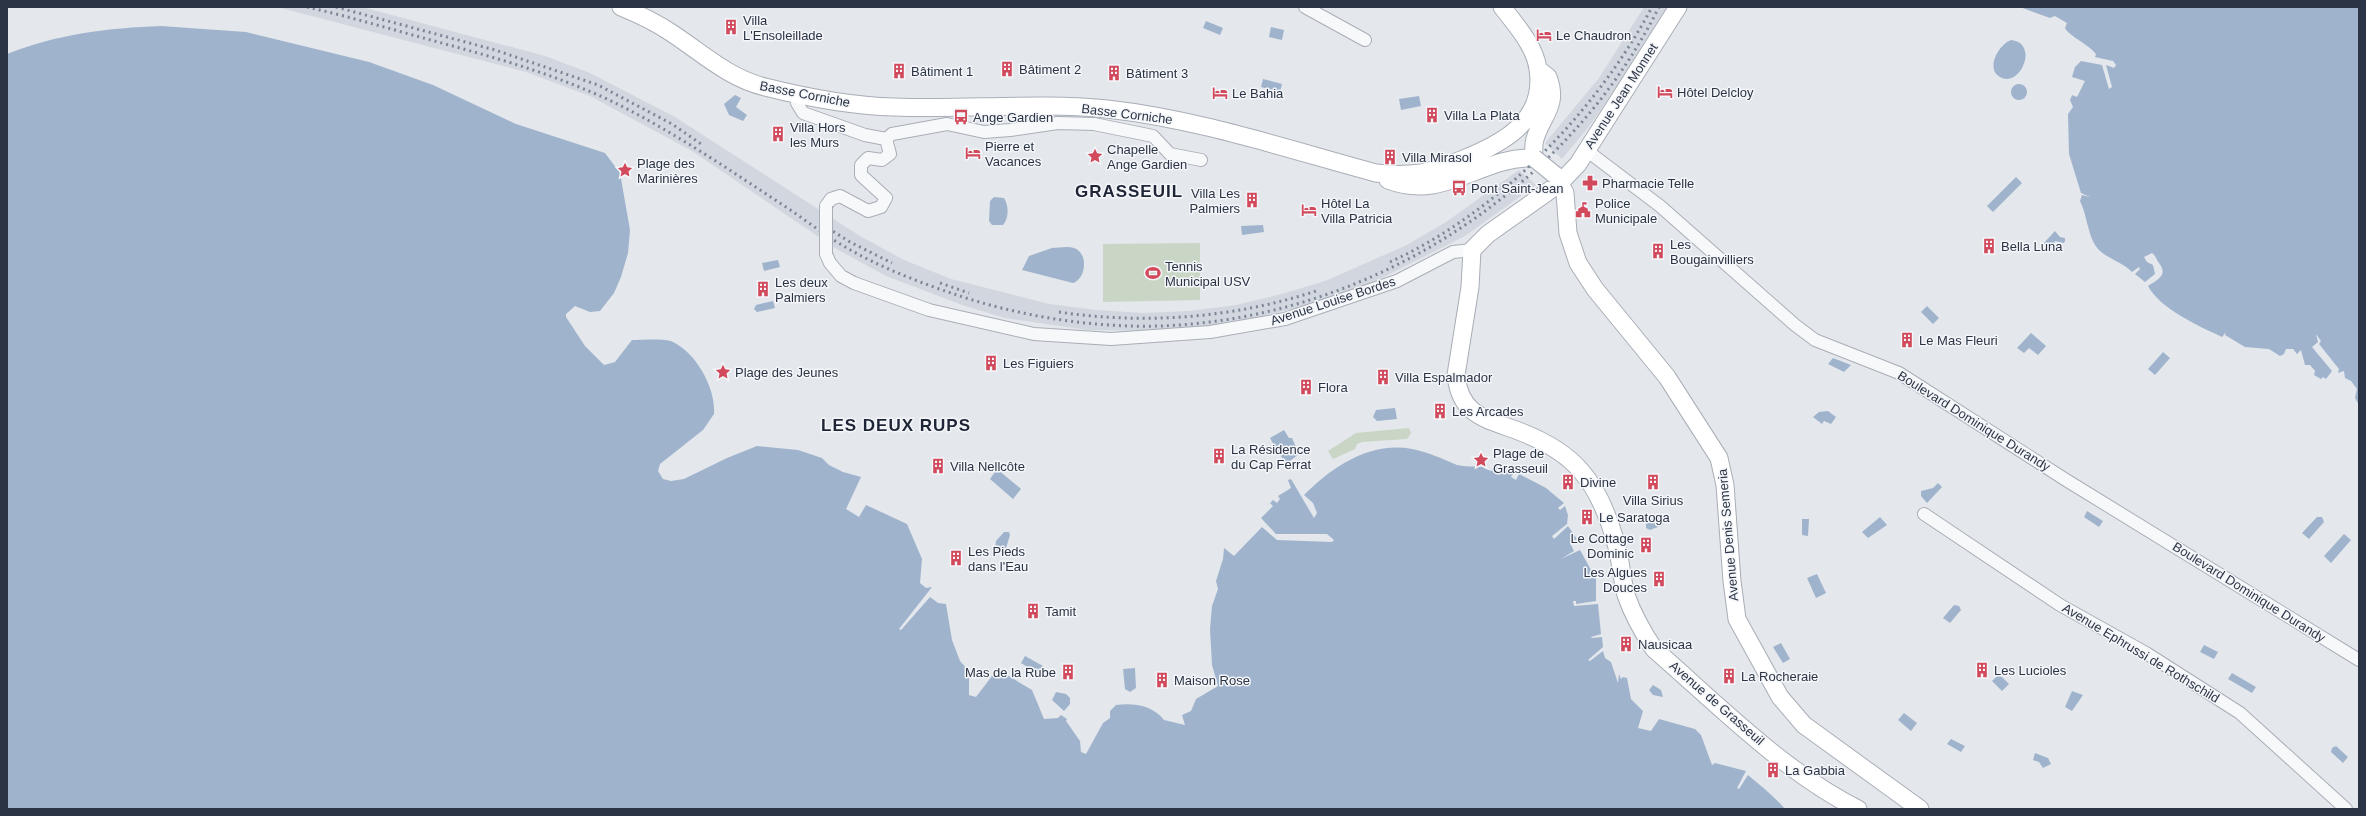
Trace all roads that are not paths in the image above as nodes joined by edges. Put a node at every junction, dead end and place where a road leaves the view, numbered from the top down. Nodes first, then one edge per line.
1 (621, 7) edge
2 (1305, 7) edge
3 (1502, 7) edge
4 (1678, 7) edge
5 (1365, 40) dead end
6 (1539, 70) junction
7 (796, 93) junction
8 (886, 139) junction
9 (1586, 150) junction
10 (1531, 155) junction
11 (1201, 160) dead end
12 (1432, 170) junction
13 (1376, 173) junction
14 (1557, 179) junction
15 (1446, 182) junction
16 (1472, 250) junction
17 (1924, 514) dead end
18 (2359, 660) edge
19 (1858, 809) edge
20 (1920, 809) edge
21 (2346, 809) edge

1 - 7 main road, Basse Corniche
2 - 5 street
3 - 6 main road
4 - 9 main road, Avenue Jean Monnet
6 - 10 main road
6 - 12 main road, Basse Corniche
7 - 8 street
7 - 13 main road, Basse Corniche
8 - 11 street
8 - 16 street, Avenue Louise Bordes, bridge
9 - 14 main road, Avenue Jean Monnet
9 - 18 street, Boulevard Dominique Durandy
10 - 14 main road, bridge
10 - 15 main road
12 - 13 main road, Basse Corniche
12 - 15 main road
13 - 15 main road
14 - 16 main road
14 - 20 main road, Avenue Denis Semeria
16 - 19 main road, Avenue de Grasseuil
17 - 21 street, Avenue Ephrussi de Rothschild

